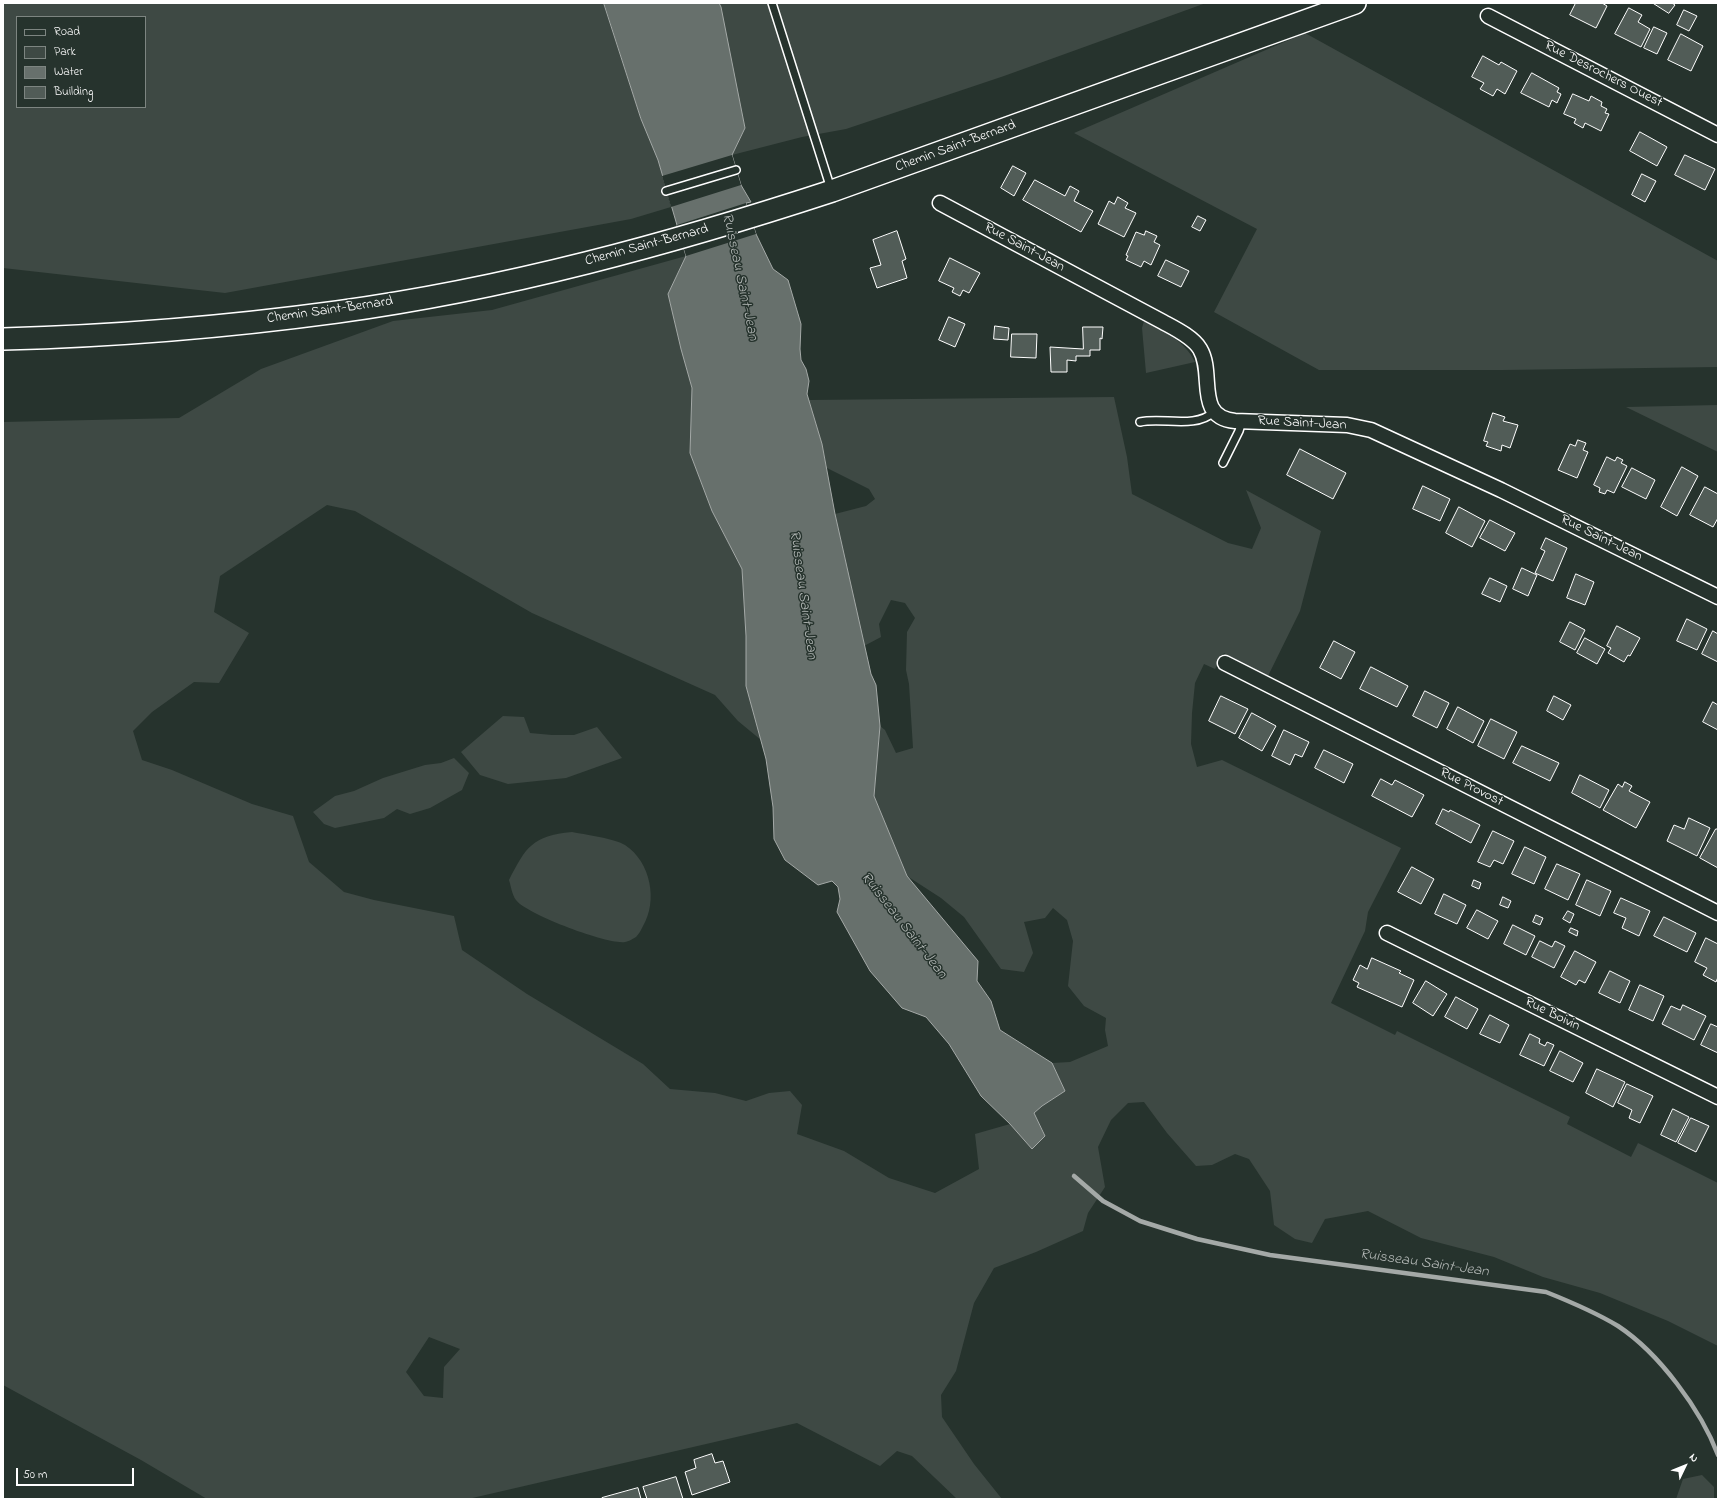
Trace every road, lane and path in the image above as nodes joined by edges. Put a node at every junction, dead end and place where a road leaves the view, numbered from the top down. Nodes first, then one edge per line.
1 (772, 3) edge
2 (1355, 3) edge
3 (1488, 16) dead end
4 (1718, 135) edge
5 (736, 170) dead end
6 (666, 191) dead end
7 (832, 191) junction
8 (940, 203) dead end
9 (3, 339) edge
10 (1214, 412) junction
11 (1242, 421) junction
12 (1140, 422) dead end
13 (1223, 463) dead end
14 (1718, 597) edge
15 (1225, 663) dead end
16 (1718, 913) edge
17 (1387, 933) dead end
18 (1718, 1097) edge

1 - 7 lane
2 - 7 street, Chemin Saint-Bernard
3 - 4 street, Rue Desrochers Ouest
5 - 6 lane
7 - 9 street, Chemin Saint-Bernard
8 - 10 street, Rue Saint-Jean
10 - 11 street, Rue Saint-Jean
10 - 12 lane
11 - 13 lane
11 - 14 street, Rue Saint-Jean
15 - 16 street, Rue Provost
17 - 18 street, Rue Boivin

